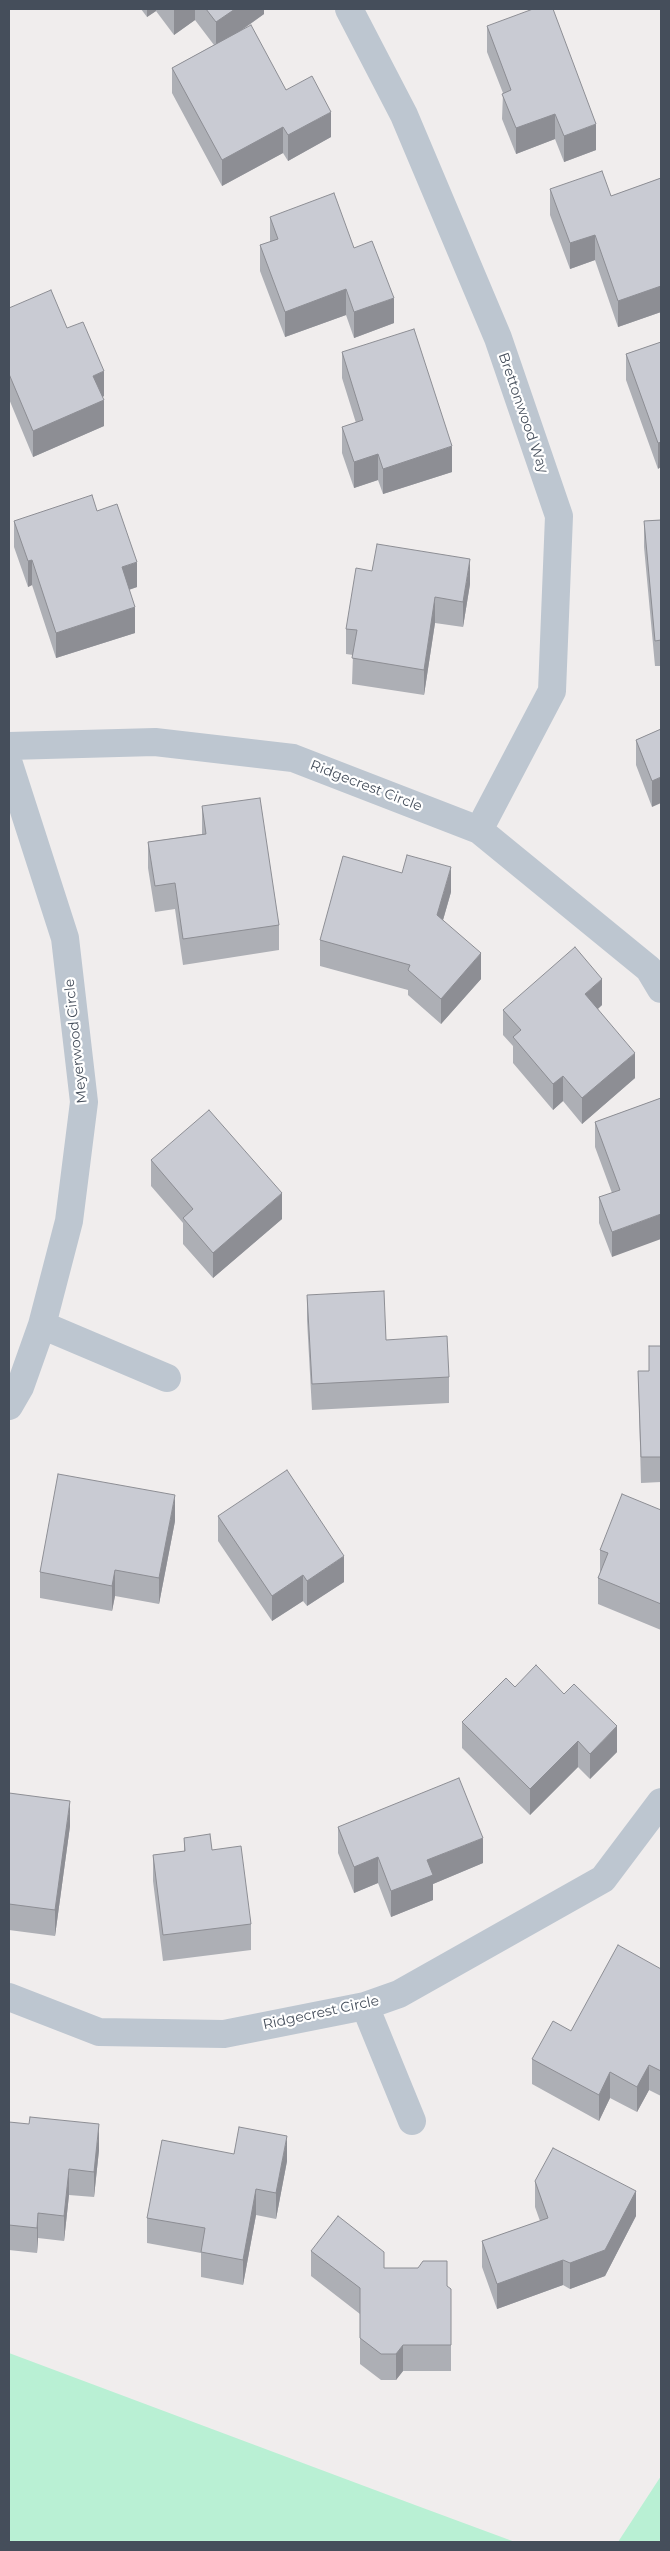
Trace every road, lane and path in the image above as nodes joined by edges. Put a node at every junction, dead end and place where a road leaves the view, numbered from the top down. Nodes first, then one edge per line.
1 (349, 9) edge
2 (9, 746) edge
3 (9, 764) edge
4 (480, 830) junction
5 (661, 989) edge
6 (42, 1325) junction
7 (167, 1378) dead end
8 (9, 1406) edge
9 (661, 1802) edge
10 (9, 1997) edge
11 (365, 2006) junction
12 (412, 2121) dead end

1 - 4 street, Brettonwood Way
2 - 4 street, Ridgecrest Circle
3 - 6 street, Meyerwood Circle
4 - 5 street, Ridgecrest Circle
6 - 7 street
6 - 8 street, Meyerwood Circle
9 - 11 street, Ridgecrest Circle
10 - 11 street, Ridgecrest Circle
11 - 12 street

